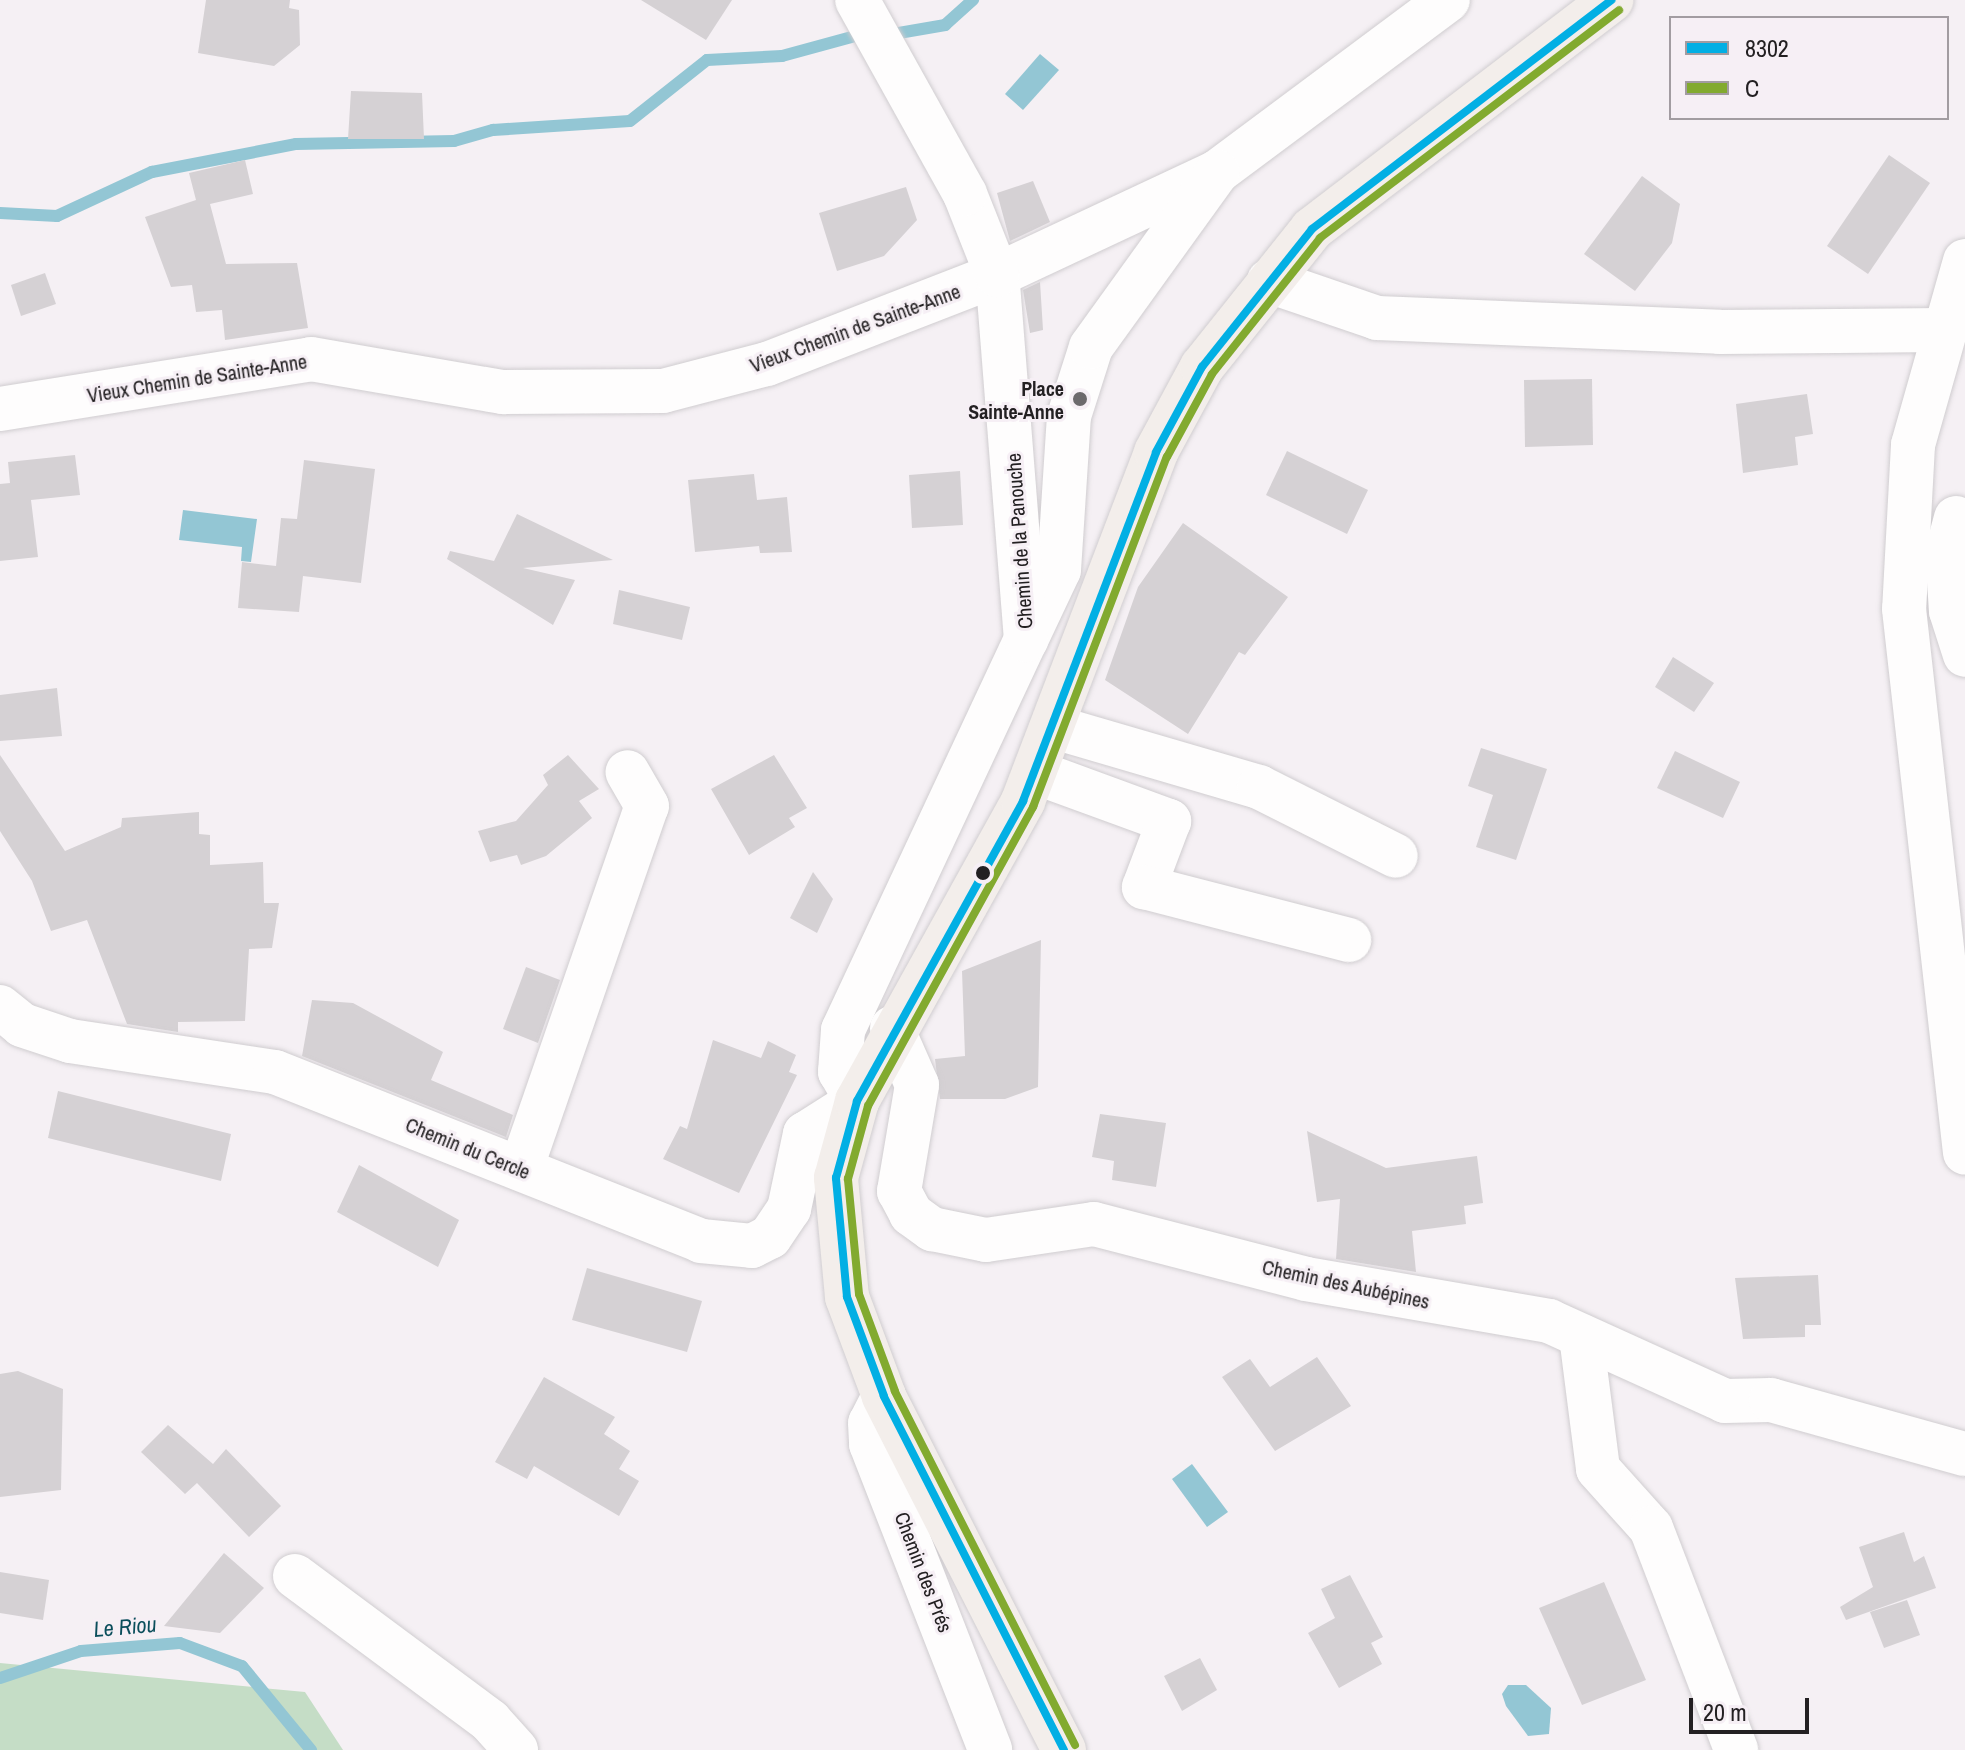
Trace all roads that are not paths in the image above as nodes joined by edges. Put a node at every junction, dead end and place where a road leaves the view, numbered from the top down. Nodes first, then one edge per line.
1 (857, 0) edge
2 (1448, 0) edge
3 (1612, 0) edge
4 (1217, 172) junction
5 (1965, 261) edge
6 (997, 275) junction
7 (1269, 281) junction
8 (1941, 330) junction
9 (0, 409) edge
10 (1906, 505) junction
11 (1960, 508) edge
12 (1026, 640) junction
13 (1965, 655) edge
14 (1054, 727) junction
15 (627, 772) dead end
16 (1035, 772) junction
17 (1396, 856) dead end
18 (1349, 940) dead end
19 (0, 1007) edge
20 (892, 1028) junction
21 (857, 1101) junction
22 (1965, 1153) edge
23 (521, 1169) junction
24 (1581, 1336) junction
25 (884, 1396) junction
26 (1965, 1454) edge
27 (295, 1576) dead end
28 (516, 1750) edge
29 (990, 1750) edge
30 (1064, 1750) edge
31 (1736, 1750) edge

1 - 6 street, Chemin de la Panouche
2 - 4 street
3 - 7 main road
4 - 6 street
4 - 12 street
5 - 8 street
6 - 9 street, Vieux Chemin de Sainte-Anne
6 - 12 street, Chemin de la Panouche
7 - 8 street
7 - 14 main road
8 - 10 street
10 - 11 street
10 - 22 street
11 - 13 street
12 - 21 street, Chemin de la Panouche
14 - 16 main road
14 - 17 street
15 - 23 street
16 - 18 street
16 - 20 main road
19 - 23 street, Chemin du Cercle
20 - 21 main road
20 - 24 street, Chemin des Aubépines
21 - 23 street, Chemin du Cercle
21 - 25 main road
24 - 26 street, Chemin des Aubépines
24 - 31 street
25 - 29 street, Chemin des Prés
25 - 30 main road
27 - 28 street

